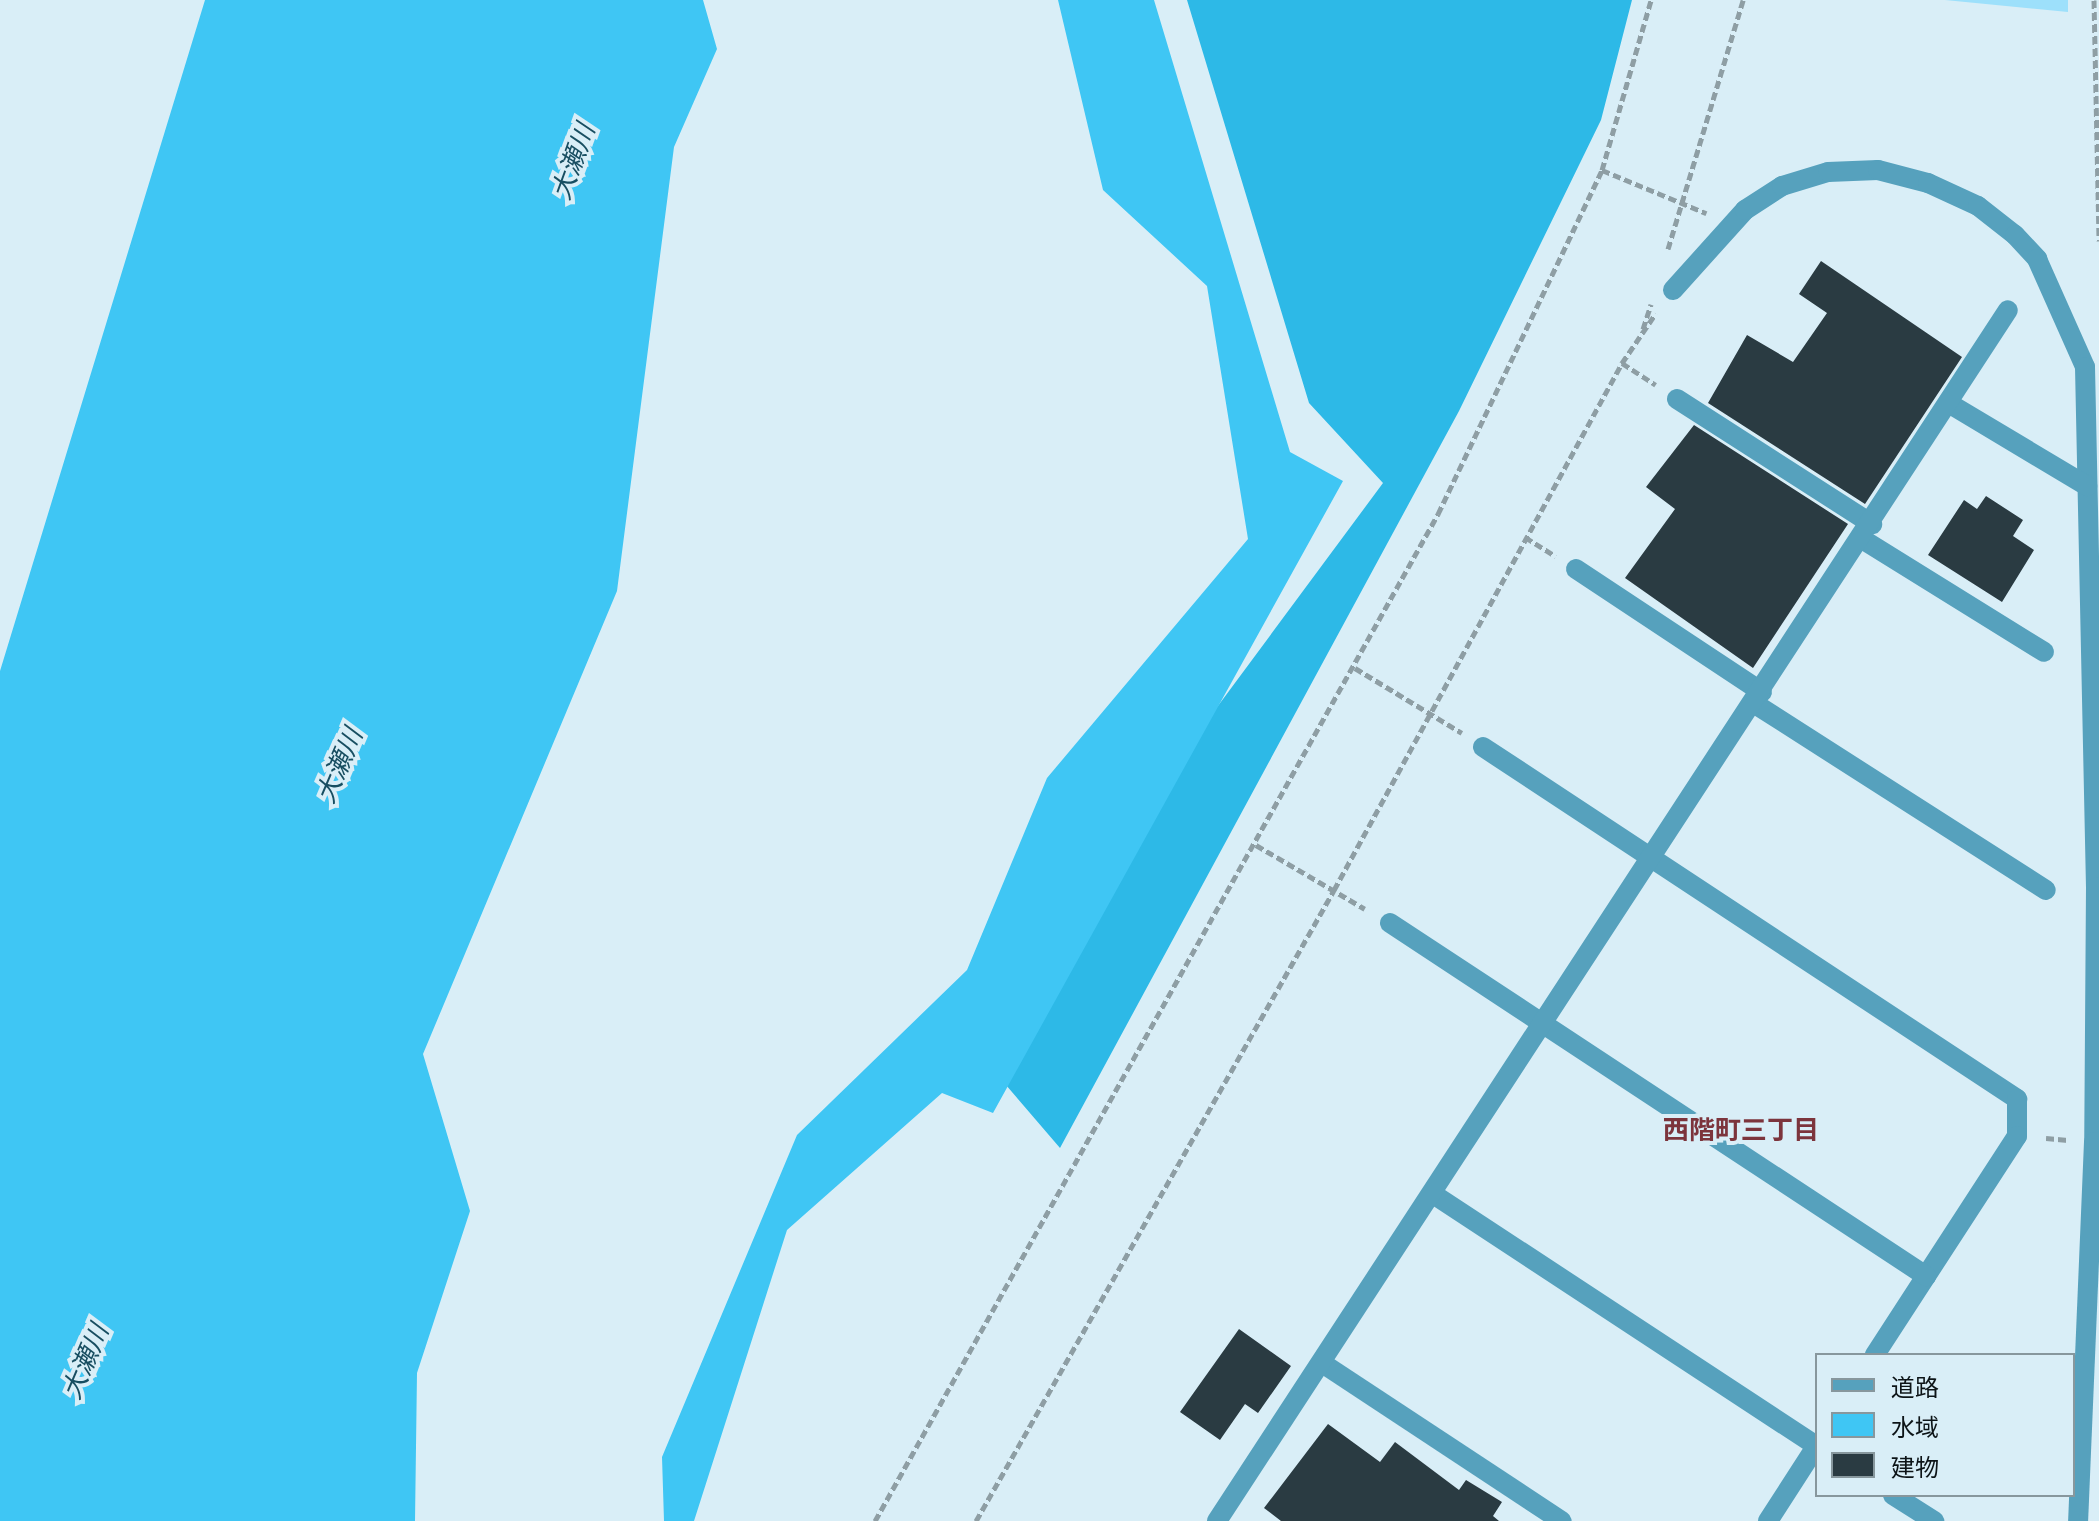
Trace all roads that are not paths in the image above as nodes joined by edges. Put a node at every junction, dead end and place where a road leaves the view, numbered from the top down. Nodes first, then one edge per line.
1 (1664, 291) road end
2 (2008, 310) dead end
3 (1677, 399) road end
4 (1950, 404) junction
5 (2087, 486) junction
6 (1867, 532) junction
7 (1576, 569) dead end
8 (2044, 652) dead end
9 (1758, 698) junction
10 (1483, 747) road end
11 (1653, 860) junction
12 (2046, 890) dead end
13 (1390, 923) road end
14 (1543, 1026) junction
15 (1433, 1194) junction
16 (1926, 1276) junction
17 (1876, 1353) edge
18 (1322, 1363) junction
19 (1815, 1445) edge
20 (1815, 1449) edge
21 (1896, 1497) edge
22 (1217, 1521) edge
23 (1562, 1521) edge
24 (1768, 1521) edge
25 (1934, 1521) edge
26 (2078, 1521) edge

1 - 5 street
2 - 4 street
3 - 6 street
4 - 5 street
4 - 6 street
5 - 26 street
6 - 8 street
6 - 9 street
7 - 9 street
9 - 11 street
9 - 12 street
10 - 11 street
11 - 14 street
11 - 16 street
13 - 14 street
14 - 15 street
14 - 16 street
15 - 18 street
15 - 19 street
16 - 17 street
18 - 22 street
18 - 23 street
20 - 24 street
21 - 25 street

